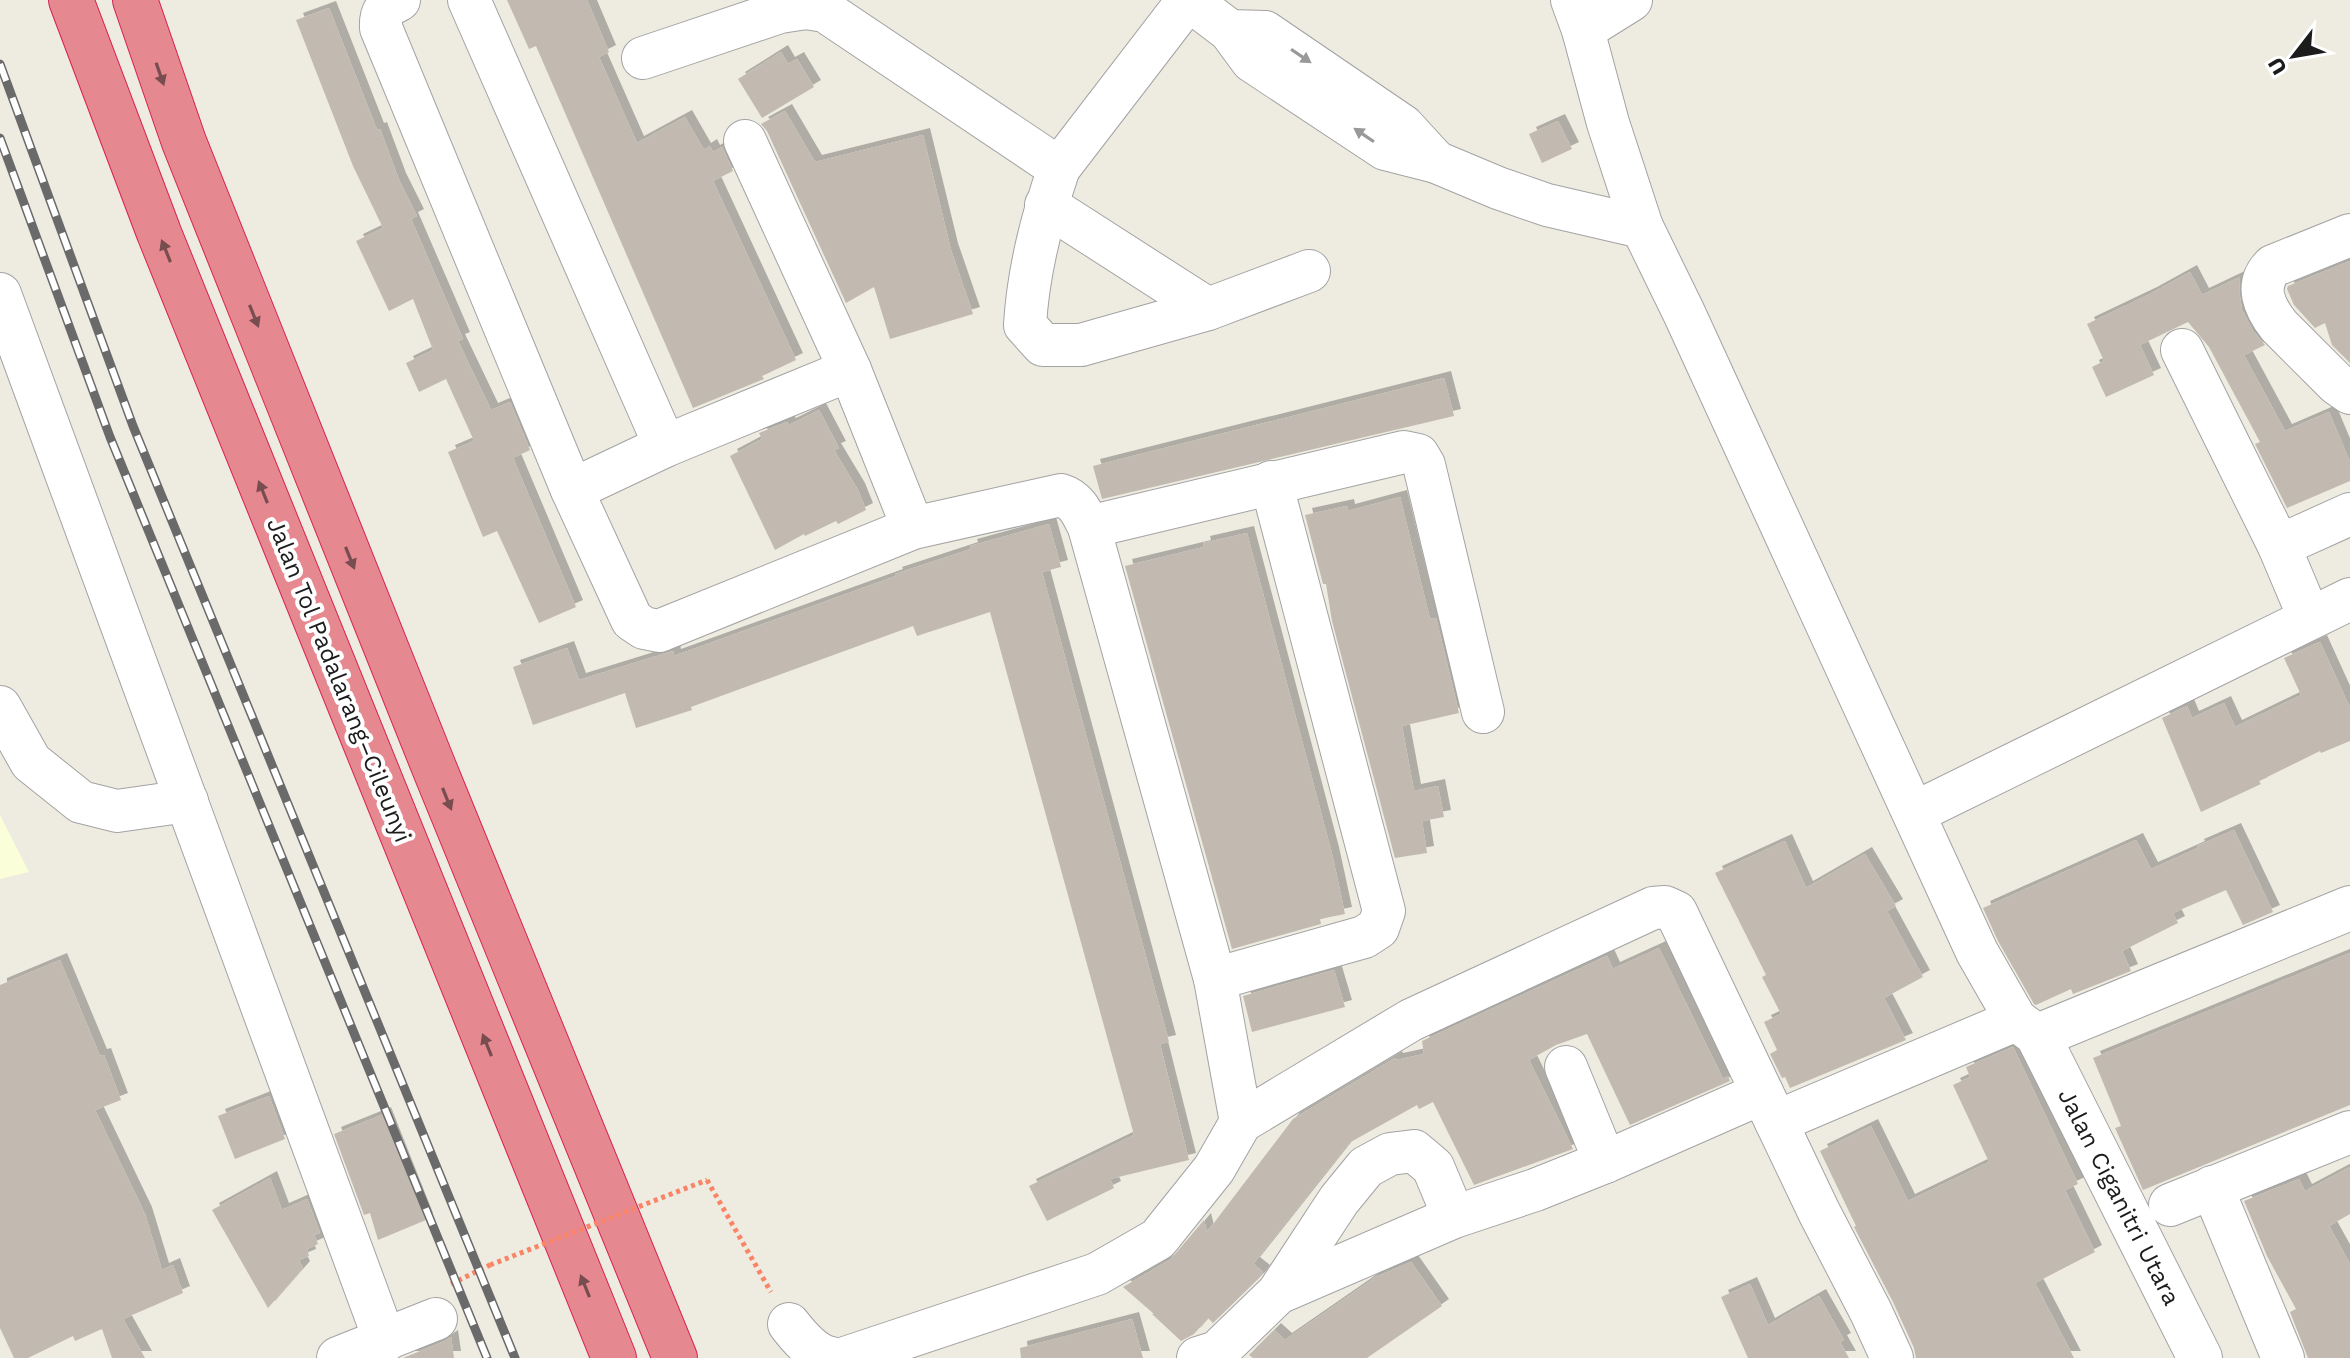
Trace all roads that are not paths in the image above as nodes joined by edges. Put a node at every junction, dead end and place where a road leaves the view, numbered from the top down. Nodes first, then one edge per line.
1 (71, 0) edge
2 (135, 0) edge
3 (399, 0) edge
4 (469, 0) edge
5 (1189, 0) edge
6 (1631, 0) edge
7 (1578, 15) edge
8 (643, 58) dead end
9 (745, 141) dead end
10 (1053, 187) junction
11 (1642, 227) junction
12 (2350, 235) edge
13 (1309, 271) dead end
14 (0, 294) edge
15 (1208, 309) junction
16 (2182, 350) dead end
17 (850, 370) junction
18 (2350, 393) edge
19 (665, 446) junction
20 (1271, 482) junction
21 (572, 490) junction
22 (2350, 514) edge
23 (1089, 527) junction
24 (913, 528) junction
25 (2279, 546) junction
26 (2350, 599) edge
27 (2309, 617) junction
28 (0, 707) edge
29 (1483, 712) dead end
30 (187, 801) junction
31 (1914, 813) junction
32 (2350, 908) edge
33 (1215, 979) junction
34 (2027, 1028) junction
35 (1566, 1067) dead end
36 (1769, 1107) junction
37 (1241, 1122) junction
38 (2350, 1132) edge
39 (1605, 1162) junction
40 (2212, 1187) junction
41 (2170, 1205) dead end
42 (1454, 1217) junction
43 (1278, 1293) junction
44 (781, 1310) road end
45 (436, 1319) dead end
46 (385, 1341) junction
47 (1211, 1356) edge
48 (338, 1358) edge
49 (614, 1358) edge
50 (675, 1358) edge
51 (831, 1358) edge
52 (845, 1358) edge
53 (1892, 1358) edge
54 (2200, 1358) edge
55 (2283, 1358) edge

49 -> 1 highway, Jalan Tol Padalarang–Cileunyi
2 -> 50 highway
3 - 21 street
4 - 19 street
5 - 10 street
5 - 11 street
6 - 7 street
7 - 11 street
8 - 10 street
9 - 17 street
10 - 15 street
10 - 15 street
11 - 31 street
12 - 18 street
13 - 15 street
14 - 30 street
16 - 25 street
17 - 19 street
17 - 24 street
19 - 21 street
20 - 23 street
20 - 29 street
20 - 33 street
21 - 24 street
22 - 25 street
23 - 24 street
23 - 33 street
25 - 27 street
26 - 27 street
27 - 31 street
28 - 30 street
30 - 46 street
31 - 34 street
32 - 34 street
33 - 37 street
34 - 36 street
34 - 54 street, Jalan Ciganitri Utara
35 - 39 street
36 - 37 street
36 - 39 street
36 - 53 street
37 - 52 street
38 - 40 street
39 - 42 street
40 - 41 street
40 - 55 street
42 - 43 street
42 - 43 street
43 - 47 street
44 - 51 street
45 - 46 street
46 - 48 street

